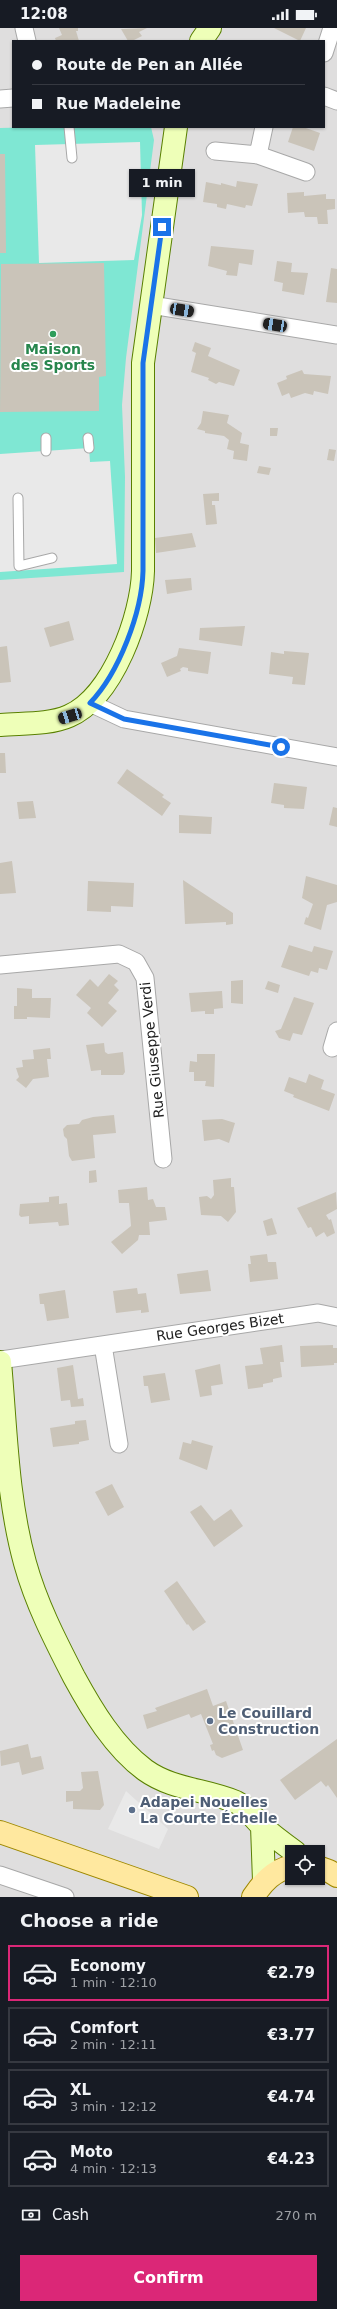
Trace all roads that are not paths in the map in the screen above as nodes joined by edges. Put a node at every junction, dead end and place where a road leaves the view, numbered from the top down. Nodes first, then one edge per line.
1 (24, 28) edge
2 (210, 28) edge
3 (332, 28) edge
4 (27, 40) edge
5 (202, 40) edge
6 (325, 50) edge
7 (325, 96) edge
8 (12, 98) edge
9 (0, 99) edge
10 (337, 101) edge
11 (69, 128) edge
12 (176, 128) edge
13 (264, 128) edge
14 (215, 151) dead end
15 (258, 155) junction
16 (72, 158) dead end
17 (306, 172) dead end
18 (151, 305) junction
19 (337, 335) edge
20 (46, 438) dead end
21 (46, 451) dead end
22 (18, 498) dead end
23 (52, 558) dead end
24 (90, 703) junction
25 (0, 725) edge
26 (337, 757) edge
27 (0, 965) edge
28 (337, 1031) edge
29 (332, 1048) dead end
30 (163, 1159) dead end
31 (337, 1317) edge
32 (103, 1345) junction
33 (0, 1361) edge
34 (119, 1444) dead end
35 (262, 1826) junction
36 (0, 1832) edge
37 (286, 1845) edge
38 (285, 1869) edge
39 (325, 1870) edge
40 (0, 1875) edge
41 (337, 1876) edge
42 (259, 1889) edge
43 (65, 1897) edge
44 (187, 1897) edge

1 - 4 street
2 - 5 main road
3 - 6 street
7 - 10 street
8 - 9 street
11 - 16 lane
12 - 18 main road
13 - 15 street
14 - 15 street
15 - 17 street
18 - 19 street
18 - 24 main road
20 - 21 lane
22 - 23 lane
24 - 25 main road
24 - 26 street
27 - 30 street, Rue Giuseppe Verdi
28 - 29 street
31 - 32 street, Rue Georges Bizet
32 - 33 street, Rue Georges Bizet
32 - 34 street
33 - 35 main road
35 - 37 main road
35 - 42 main road
36 - 44 main road
38 - 42 main road
39 - 41 main road
40 - 43 street

